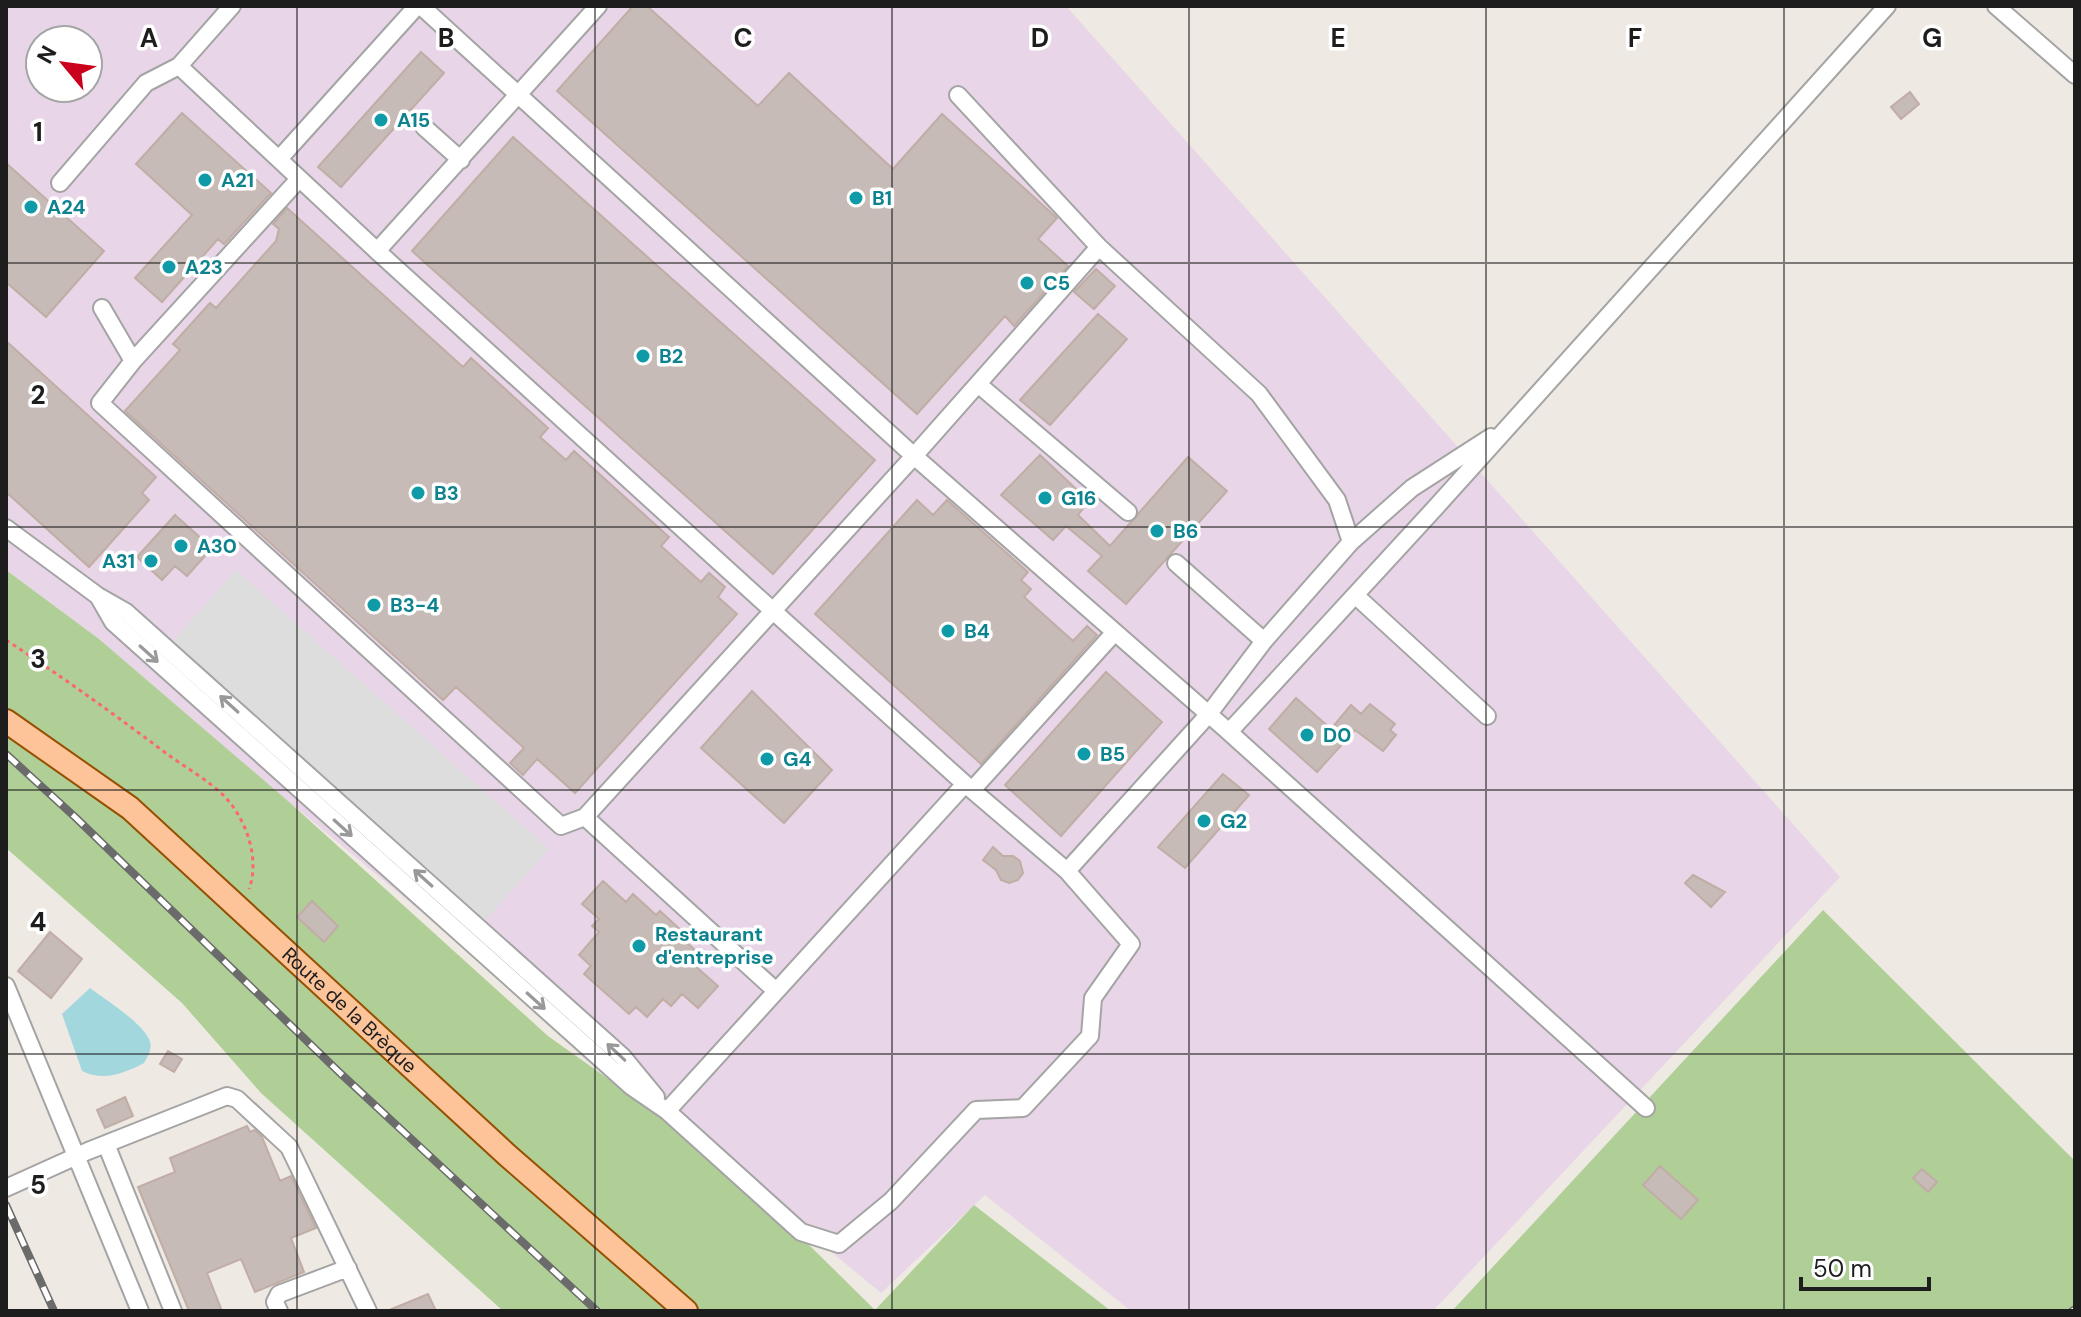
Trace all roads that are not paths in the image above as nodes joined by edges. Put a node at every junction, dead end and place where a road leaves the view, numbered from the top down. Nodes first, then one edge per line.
1 (232, 6) edge
2 (419, 6) edge
3 (598, 6) edge
4 (1887, 6) edge
5 (1996, 6) edge
6 (179, 66) junction
7 (2075, 75) edge
8 (958, 95) dead end
9 (517, 96) junction
10 (424, 127) dead end
11 (279, 159) junction
12 (461, 160) junction
13 (299, 179) junction
14 (60, 183) dead end
15 (1099, 247) junction
16 (377, 251) junction
17 (102, 308) dead end
18 (133, 361) junction
19 (978, 384) junction
20 (1509, 425) junction
21 (914, 456) junction
22 (1128, 512) dead end
23 (6, 528) edge
24 (1351, 542) junction
25 (1176, 563) dead end
26 (1355, 595) junction
27 (772, 610) junction
28 (1115, 632) junction
29 (1264, 641) junction
30 (1208, 715) junction
31 (1487, 716) dead end
32 (6, 721) edge
33 (1229, 732) junction
34 (968, 787) junction
35 (585, 817) junction
36 (1067, 871) junction
37 (6, 986) edge
38 (776, 991) junction
39 (1646, 1108) dead end
40 (667, 1111) junction
41 (106, 1144) junction
42 (74, 1157) junction
43 (6, 1188) edge
44 (348, 1268) junction
45 (140, 1311) edge
46 (173, 1311) edge
47 (279, 1311) edge
48 (368, 1311) edge
49 (686, 1311) edge

1 - 6 street
2 - 9 street
2 - 11 street
3 - 9 street
4 - 20 street
5 - 7 street
6 - 11 street
6 - 14 street
8 - 15 street
9 - 12 street
9 - 21 street
10 - 12 street
11 - 13 street
12 - 16 street
13 - 16 street
13 - 18 street
15 - 19 street
15 - 24 street
16 - 27 street
17 - 18 street
18 - 35 street
19 - 21 street
19 - 22 street
20 - 24 street
20 - 26 street
21 - 27 street
21 - 28 street
23 - 40 street
24 - 29 street
25 - 29 street
26 - 31 street
26 - 33 street
27 - 34 street
27 - 35 street
28 - 30 street
28 - 34 street
29 - 30 street
30 - 33 street
30 - 36 street
32 - 49 main road, Route de la Brèque
33 - 39 street
34 - 36 street
34 - 38 street
35 - 38 street
36 - 40 street
37 - 42 street
38 - 40 street
41 - 42 street
41 - 44 street
41 - 46 street
42 - 43 street
42 - 45 street
44 - 47 street
44 - 48 street

